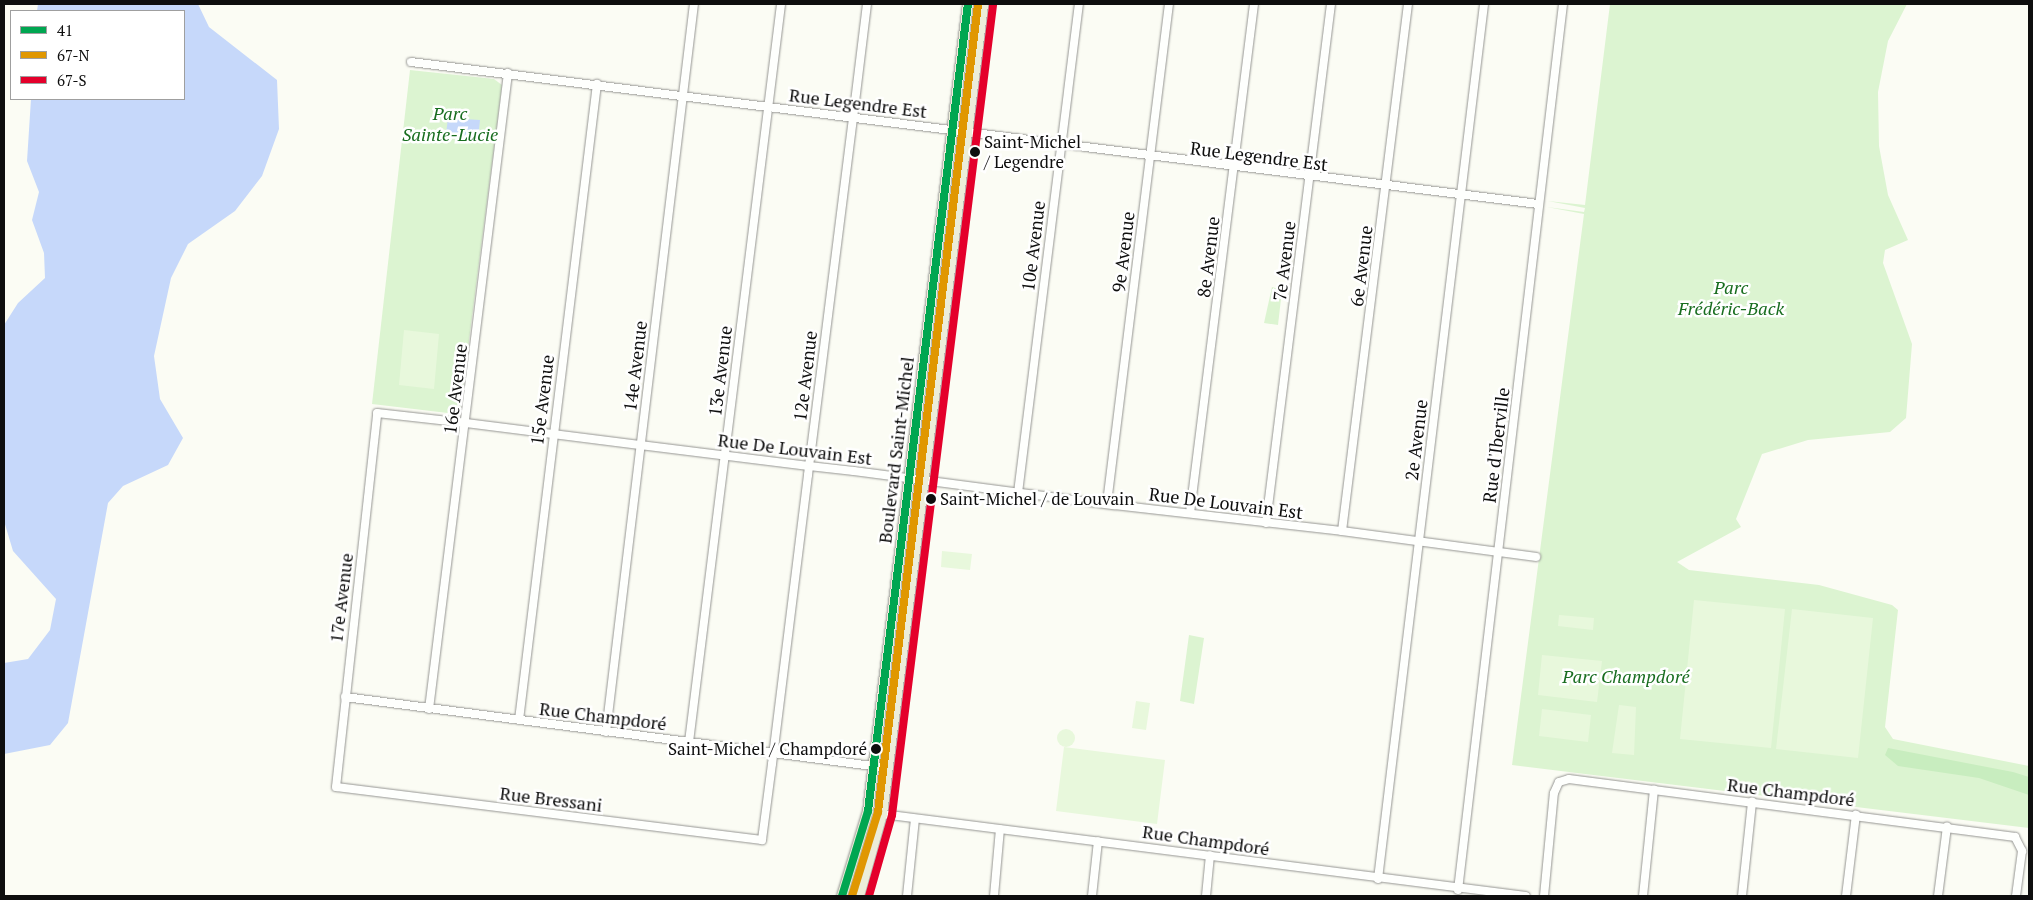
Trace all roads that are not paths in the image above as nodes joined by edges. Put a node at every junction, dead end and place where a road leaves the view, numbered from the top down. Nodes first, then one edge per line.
1 (694, 4) edge
2 (781, 4) edge
3 (867, 4) edge
4 (968, 4) edge
5 (983, 4) edge
6 (1079, 4) edge
7 (1170, 4) edge
8 (1254, 4) edge
9 (1331, 4) edge
10 (1408, 4) edge
11 (1484, 4) edge
12 (1563, 4) edge
13 (411, 62) dead end
14 (508, 73) junction
15 (598, 84) junction
16 (684, 96) junction
17 (768, 107) junction
18 (853, 118) junction
19 (952, 130) junction
20 (966, 133) junction
21 (1061, 145) junction
22 (1150, 157) junction
23 (1234, 167) junction
24 (1311, 177) junction
25 (1386, 187) junction
26 (1461, 196) junction
27 (1539, 204) junction
28 (377, 413) joint
29 (466, 423) junction
30 (553, 434) junction
31 (640, 445) junction
32 (725, 455) junction
33 (809, 466) junction
34 (909, 479) junction
35 (924, 480) junction
36 (1018, 493) junction
37 (1107, 504) junction
38 (1190, 513) junction
39 (1266, 523) junction
40 (1342, 532) junction
41 (1419, 542) junction
42 (1498, 553) junction
43 (1536, 557) dead end
44 (345, 698) junction
45 (429, 708) junction
46 (519, 720) junction
47 (606, 732) junction
48 (689, 742) junction
49 (773, 754) junction
50 (874, 766) junction
51 (888, 768) junction
52 (336, 787) joint
53 (1654, 790) junction
54 (1752, 802) junction
55 (882, 814) junction
56 (1856, 815) junction
57 (915, 819) junction
58 (1948, 827) junction
59 (1000, 829) junction
60 (762, 840) joint
61 (1098, 841) junction
62 (1210, 855) junction
63 (1378, 879) junction
64 (1435, 887) junction
65 (1458, 890) junction
66 (842, 896) edge
67 (859, 896) edge
68 (907, 896) edge
69 (994, 896) edge
70 (1092, 896) edge
71 (1206, 896) edge
72 (1434, 896) edge
73 (1526, 896) edge
74 (1544, 896) edge
75 (1643, 896) edge
76 (1742, 896) edge
77 (1846, 896) edge
78 (1938, 896) edge
79 (2016, 896) edge

1 - 16 street, 14e Avenue
2 - 17 street, 13e Avenue
3 - 18 street, 12e Avenue
4 - 19 main road, Boulevard Saint-Michel
5 - 20 main road, Boulevard Saint-Michel
6 - 21 street, 10e Avenue
7 - 22 street, 9e Avenue
8 - 23 street, 8e Avenue
9 - 24 street, 7e Avenue
10 - 25 street, 6e Avenue
11 - 26 street, 2e Avenue
12 - 27 street, Rue d'Iberville
13 - 14 street, Rue Legendre Est
14 - 15 street, Rue Legendre Est
14 - 29 street, 16e Avenue
15 - 16 street, Rue Legendre Est
15 - 30 street, 15e Avenue
16 - 17 street, Rue Legendre Est
16 - 31 street, 14e Avenue
17 - 18 street, Rue Legendre Est
17 - 32 street, 13e Avenue
18 - 19 street, Rue Legendre Est
18 - 33 street, 12e Avenue
19 - 20 street, Rue Legendre Est
19 - 34 main road, Boulevard Saint-Michel
20 - 21 street, Rue Legendre Est
20 - 35 main road, Boulevard Saint-Michel
21 - 22 street, Rue Legendre Est
21 - 36 street, 10e Avenue
22 - 23 street, Rue Legendre Est
22 - 37 street, 9e Avenue
23 - 24 street, Rue Legendre Est
23 - 38 street, 8e Avenue
24 - 25 street, Rue Legendre Est
24 - 39 street, 7e Avenue
25 - 26 street, Rue Legendre Est
25 - 40 street, 6e Avenue
26 - 27 street, Rue Legendre Est
26 - 41 street, 2e Avenue
27 - 42 street, Rue d'Iberville
28 - 29 street, Rue De Louvain Est
28 - 44 street, 17e Avenue
29 - 30 street, Rue De Louvain Est
29 - 45 street, 16e Avenue
30 - 31 street, Rue De Louvain Est
30 - 46 street, 15e Avenue
31 - 32 street, Rue De Louvain Est
31 - 47 street, 14e Avenue
32 - 33 street, Rue De Louvain Est
32 - 48 street, 13e Avenue
33 - 34 street, Rue De Louvain Est
33 - 49 street, 12e Avenue
34 - 35 street, Rue De Louvain Est
34 - 50 main road, Boulevard Saint-Michel
35 - 36 street, Rue De Louvain Est
35 - 51 main road, Boulevard Saint-Michel
36 - 37 street, Rue De Louvain Est
37 - 38 street, Rue De Louvain Est
38 - 39 street, Rue De Louvain Est
39 - 40 street, Rue De Louvain Est
40 - 41 street, Rue De Louvain Est
41 - 42 street, Rue De Louvain Est
41 - 63 street, 2e Avenue
42 - 43 street, Rue De Louvain Est
42 - 65 street, Rue d'Iberville
44 - 45 street, Rue Champdoré
44 - 52 street, 17e Avenue
45 - 46 street, Rue Champdoré
46 - 47 street, Rue Champdoré
47 - 48 street, Rue Champdoré
48 - 49 street, Rue Champdoré
49 - 50 street, Rue Champdoré
49 - 60 street, 12e Avenue
50 - 51 street, Rue Champdoré
50 - 66 main road, Boulevard Saint-Michel
51 - 55 main road, Boulevard Saint-Michel
52 - 60 street, Rue Bressani
53 - 54 street, Rue Champdoré
53 - 74 street, Rue Champdoré
53 - 75 street
54 - 56 street, Rue Champdoré
54 - 76 street
55 - 57 street, Rue Champdoré
55 - 67 main road, Boulevard Saint-Michel
56 - 58 street, Rue Champdoré
56 - 77 street
57 - 59 street, Rue Champdoré
57 - 68 street
58 - 78 street
58 - 79 street, Rue Champdoré
59 - 61 street, Rue Champdoré
59 - 69 street
61 - 62 street, Rue Champdoré
61 - 70 street
62 - 63 street, Rue Champdoré
62 - 71 street
63 - 64 street, Rue Champdoré
64 - 65 street, Rue Champdoré
64 - 72 street
65 - 73 street, Rue Champdoré

